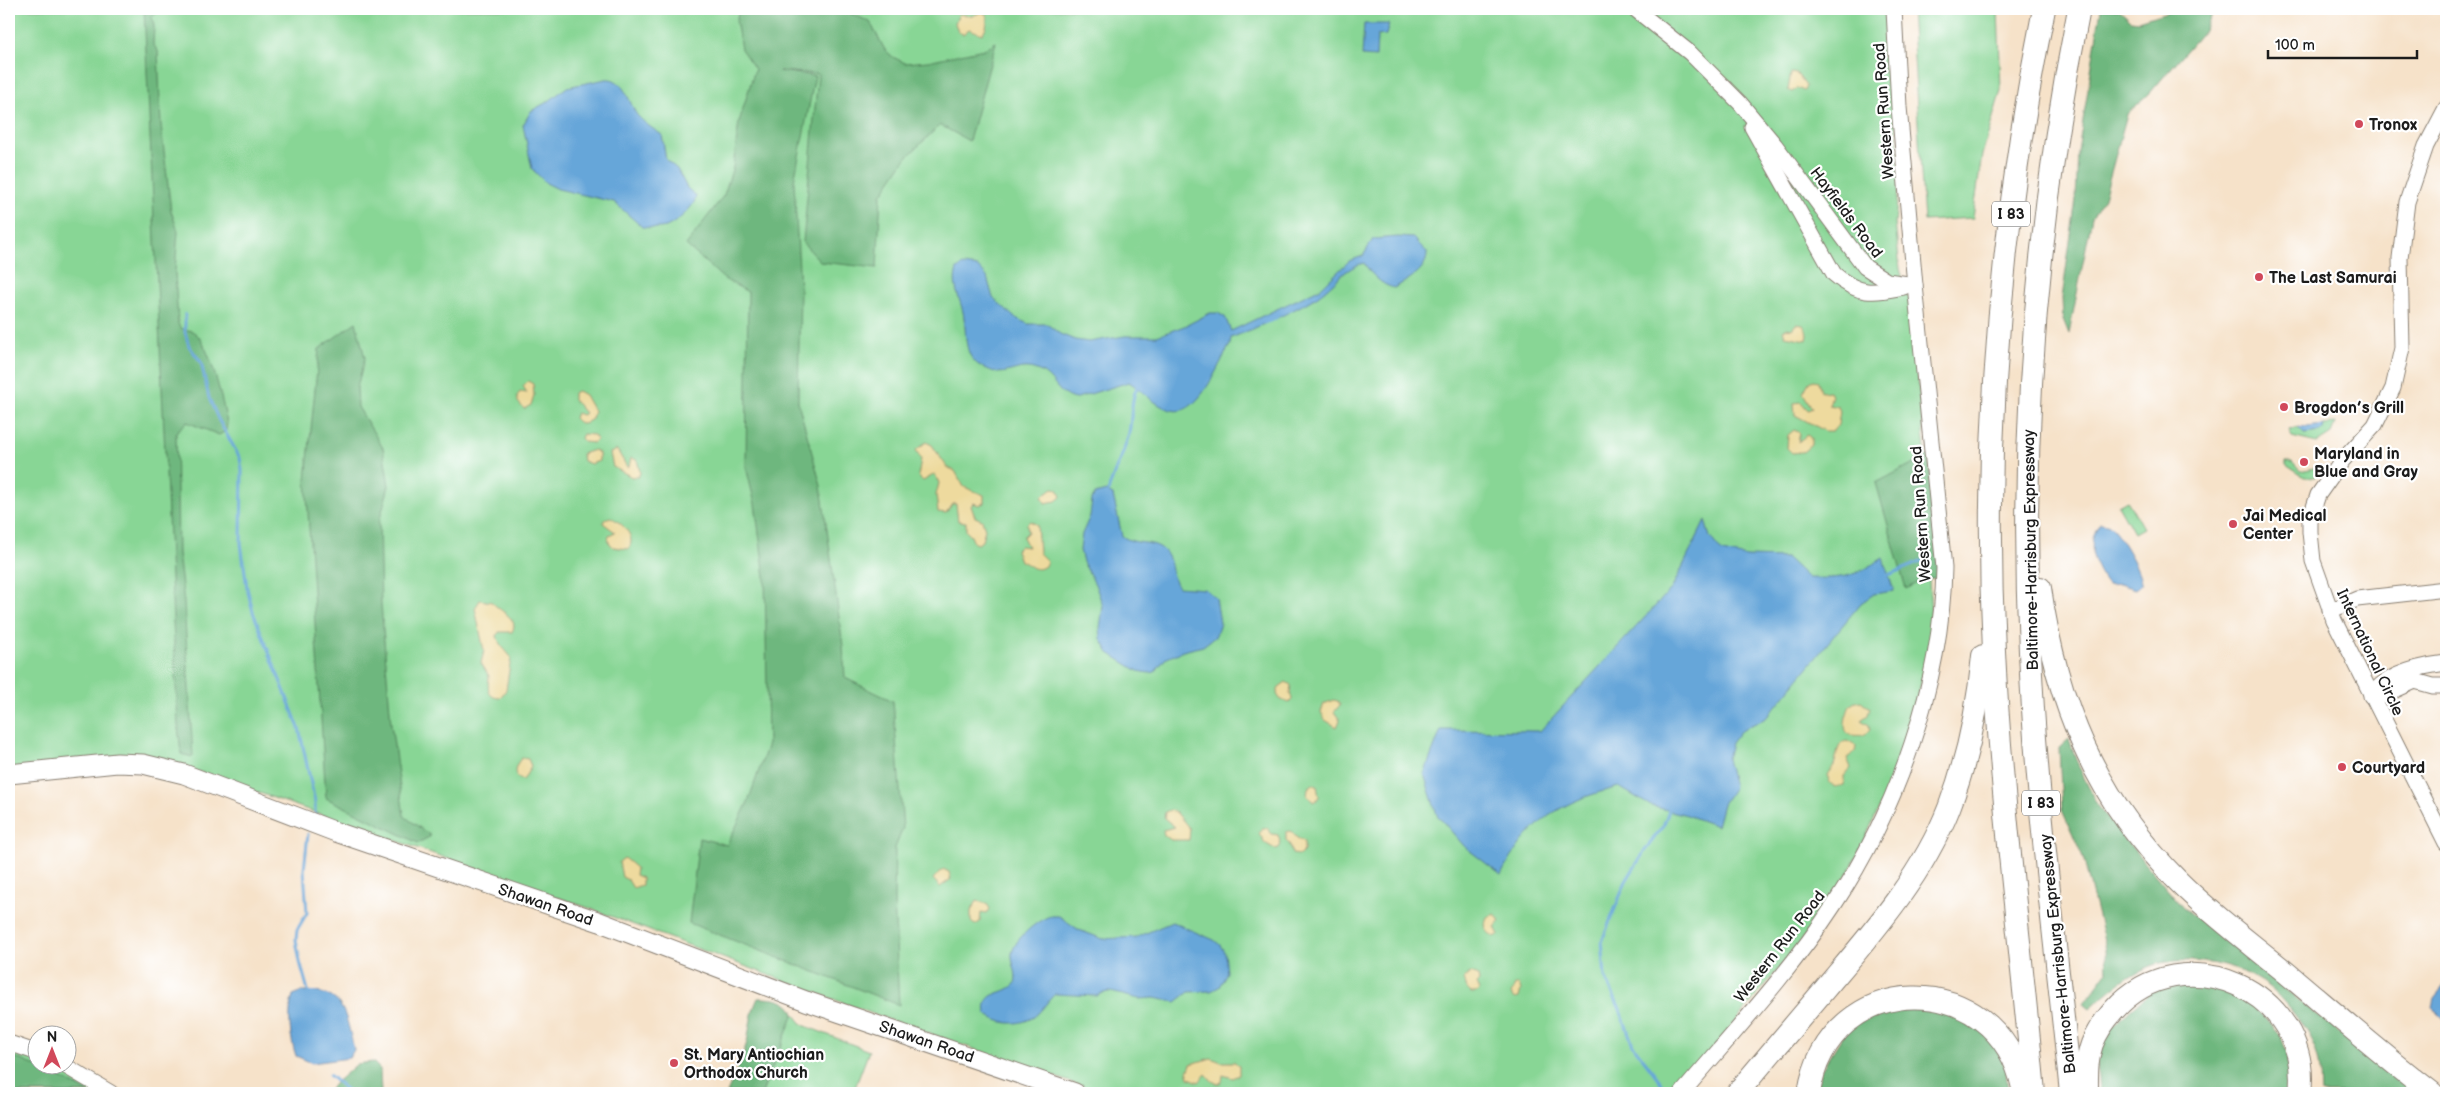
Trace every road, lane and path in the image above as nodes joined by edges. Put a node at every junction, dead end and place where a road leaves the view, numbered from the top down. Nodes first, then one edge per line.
1 (1635, 9) edge
2 (1894, 9) edge
3 (2044, 9) edge
4 (2079, 9) edge
5 (1740, 103) junction
6 (2446, 108) edge
7 (1915, 285) junction
8 (2027, 511) junction
9 (1991, 571) junction
10 (2446, 589) edge
11 (2330, 611) junction
12 (2446, 663) edge
13 (2413, 676) junction
14 (2446, 686) edge
15 (2371, 696) junction
16 (9, 774) edge
17 (2446, 843) edge
18 (2048, 872) junction
19 (9, 1043) edge
20 (28, 1050) edge
21 (78, 1074) edge
22 (110, 1093) edge
23 (1075, 1093) edge
24 (1682, 1093) edge
25 (1737, 1093) edge
26 (1809, 1093) edge
27 (2025, 1093) edge
28 (2034, 1093) edge
29 (2071, 1093) edge
30 (2082, 1093) edge
31 (2087, 1093) edge
32 (2300, 1093) edge
33 (2432, 1093) edge

1 - 5 street, Hayfields Road
2 - 7 street, Western Run Road
3 - 9 highway, I 83
4 - 8 highway, Baltimore-Harrisburg Expressway / I 83
5 - 7 street, Hayfields Road
5 - 7 street, Hayfields Road
6 - 11 street, International Circle
7 - 24 street, Western Run Road
8 - 18 highway, Baltimore-Harrisburg Expressway / I 83
8 - 33 highway
9 - 25 highway
9 - 28 highway, I 83
10 - 11 street
11 - 15 street, International Circle
12 - 13 street
13 - 14 street
13 - 15 street
15 - 17 street, International Circle
16 - 23 main road, Shawan Road
18 - 29 highway, Baltimore-Harrisburg Expressway / I 83
18 - 30 highway
19 - 20 street
21 - 22 street
26 - 27 highway
31 - 32 highway

